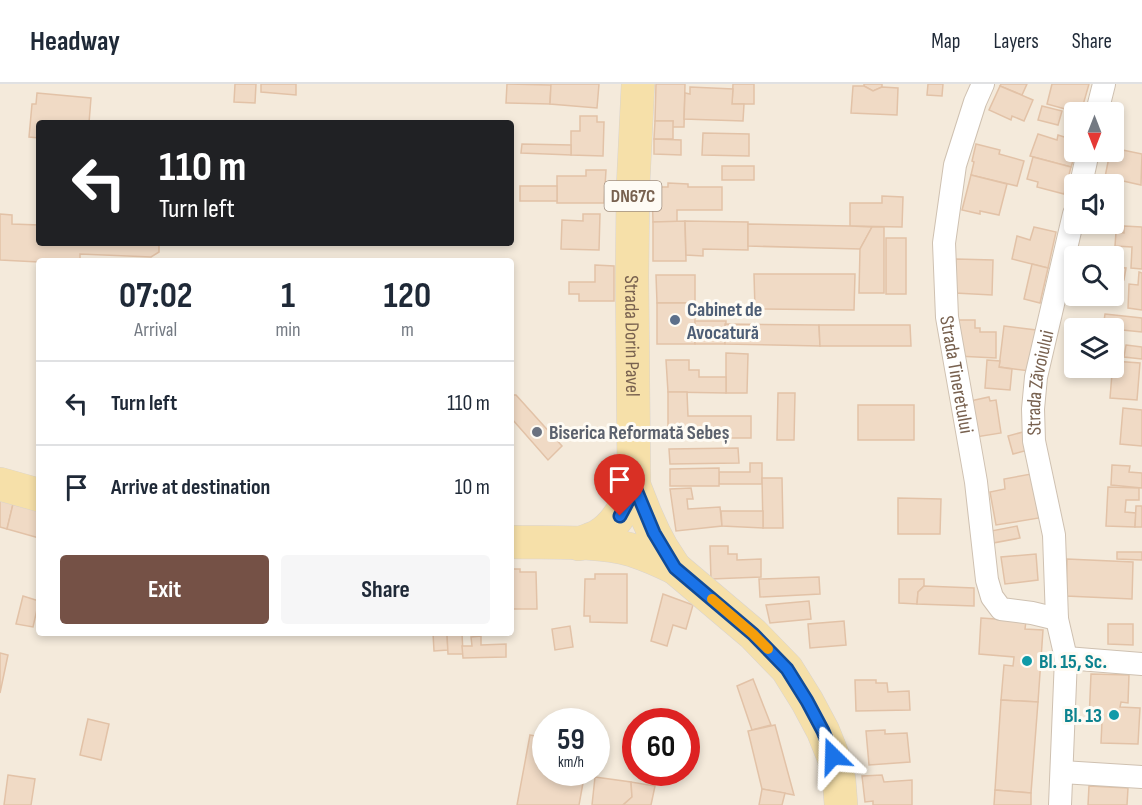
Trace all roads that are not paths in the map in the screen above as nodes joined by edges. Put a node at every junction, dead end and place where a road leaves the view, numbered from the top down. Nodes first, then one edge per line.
1 (638, 84) edge
2 (982, 84) edge
3 (1104, 84) edge
4 (1100, 102) edge
5 (1069, 234) edge
6 (0, 484) edge
7 (634, 485) junction
8 (36, 494) edge
9 (514, 542) edge
10 (579, 544) junction
11 (675, 568) junction
12 (1057, 619) junction
13 (1066, 658) junction
14 (1142, 664) edge
15 (1062, 772) junction
16 (1142, 777) edge
17 (841, 805) edge
18 (1060, 805) edge

1 - 7 main road, Strada Dorin Pavel / DN67C
2 - 12 street, Strada Tineretului
3 - 4 street
5 - 12 street, Strada Zăvoiului
6 - 8 main road
7 - 10 main road, DN67C
7 - 11 main road, Strada Dorin Pavel / DN67C
9 - 10 main road
10 - 11 main road
11 - 17 main road, Strada Dorin Pavel
12 - 13 street, Strada Zăvoiului
13 - 14 street
13 - 15 street, Strada Zăvoiului
15 - 16 street
15 - 18 street, Strada Zăvoiului

